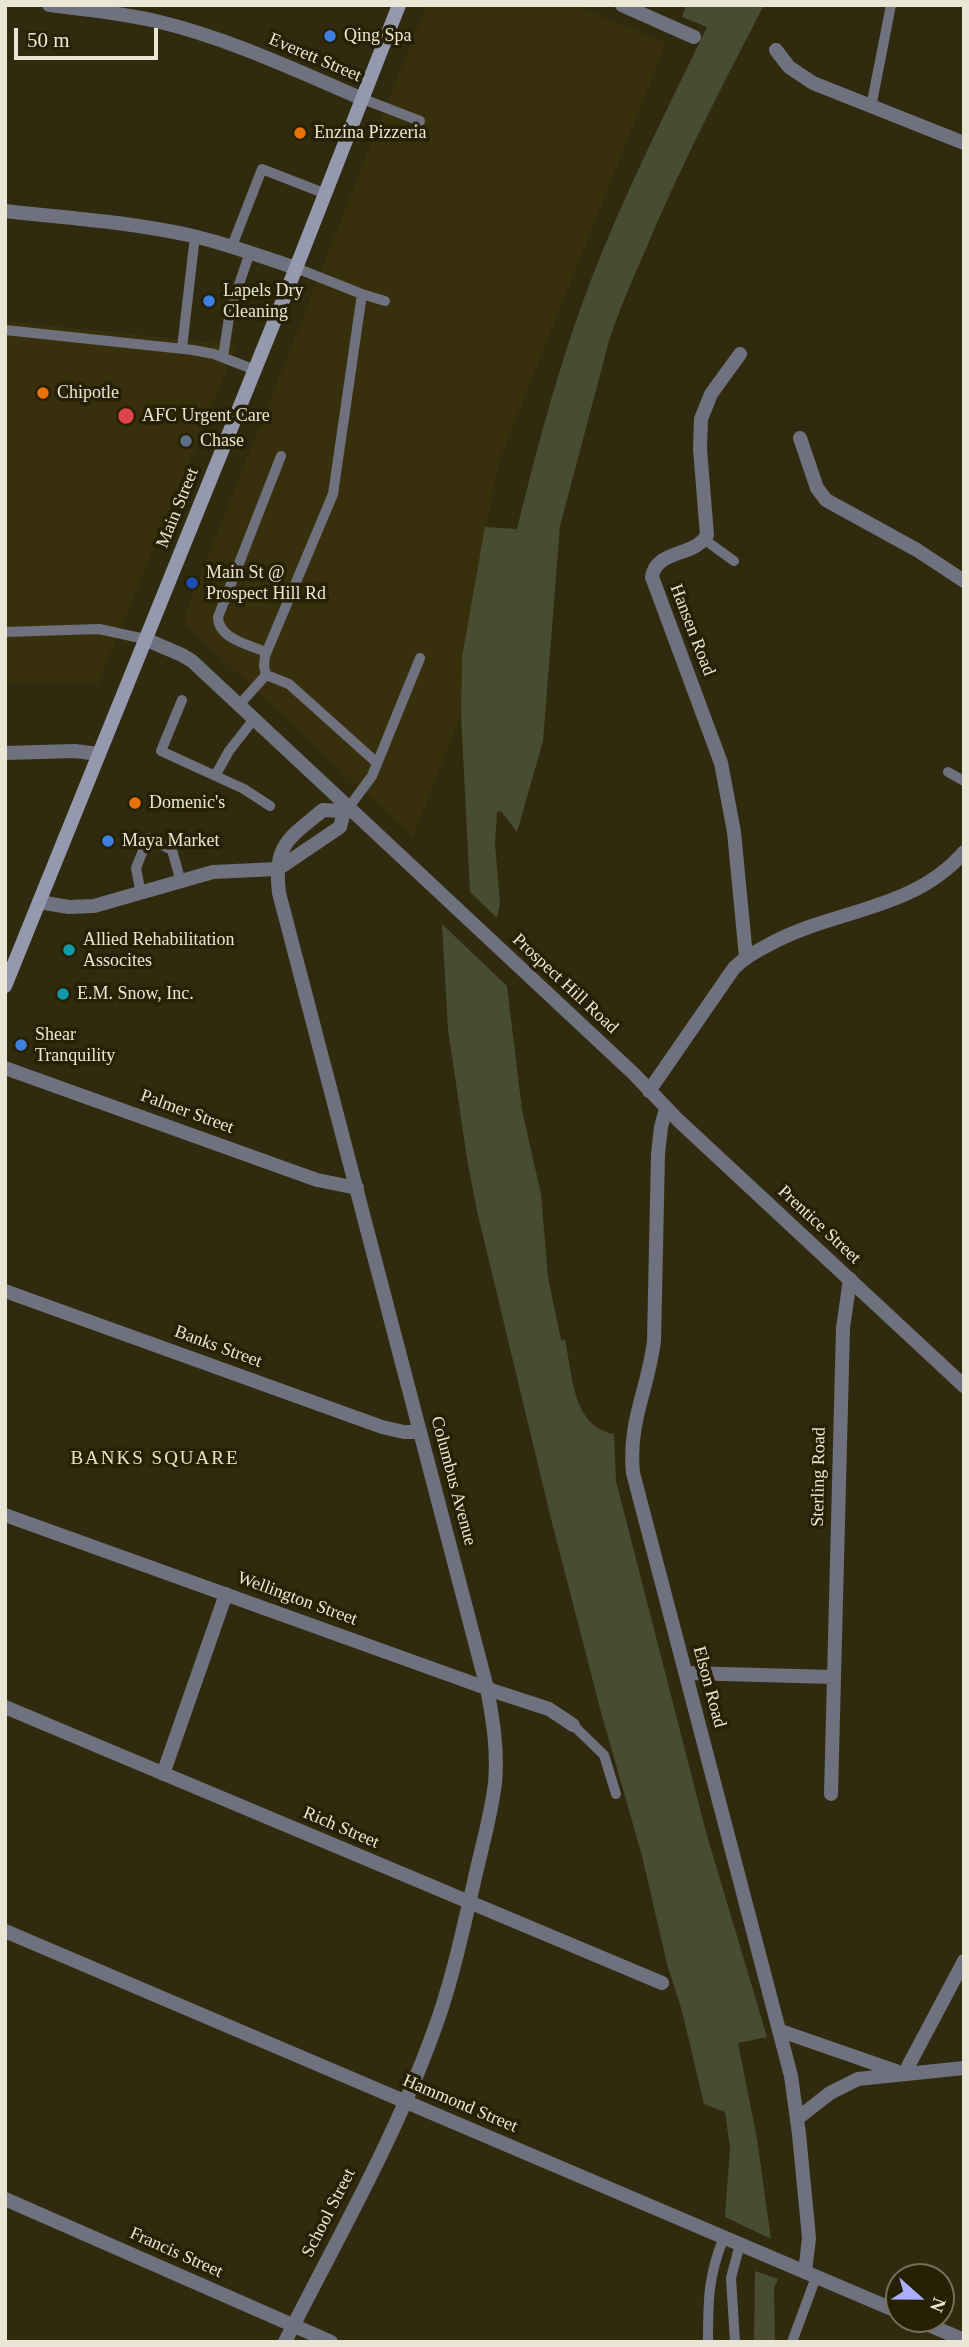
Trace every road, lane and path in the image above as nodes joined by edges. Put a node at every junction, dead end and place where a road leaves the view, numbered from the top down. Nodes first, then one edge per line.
1 (49, 5) edge
2 (399, 5) edge
3 (622, 5) edge
4 (891, 5) edge
5 (694, 37) dead end
6 (776, 50) dead end
7 (363, 99) junction
8 (871, 107) junction
9 (420, 121) dead end
10 (964, 143) edge
11 (326, 194) junction
12 (5, 211) edge
13 (195, 236) junction
14 (232, 246) junction
15 (250, 253) junction
16 (296, 268) junction
17 (362, 294) junction
18 (385, 301) dead end
19 (5, 330) edge
20 (181, 348) junction
21 (740, 354) dead end
22 (223, 357) junction
23 (255, 370) junction
24 (800, 438) dead end
25 (281, 456) dead end
26 (705, 540) junction
27 (734, 561) dead end
28 (964, 581) edge
29 (5, 632) edge
30 (145, 639) junction
31 (266, 652) junction
32 (420, 657) dead end
33 (266, 675) junction
34 (182, 700) dead end
35 (239, 705) junction
36 (254, 719) junction
37 (5, 753) edge
38 (99, 754) junction
39 (377, 763) junction
40 (948, 772) dead end
41 (215, 776) junction
42 (964, 781) edge
43 (271, 806) dead end
44 (346, 809) junction
45 (964, 852) edge
46 (278, 869) junction
47 (181, 882) junction
48 (141, 894) junction
49 (39, 902) junction
50 (746, 957) junction
51 (5, 985) edge
52 (5, 1068) edge
53 (649, 1091) junction
54 (666, 1109) junction
55 (356, 1188) junction
56 (850, 1279) junction
57 (5, 1291) edge
58 (964, 1386) edge
59 (420, 1432) junction
60 (5, 1515) edge
61 (226, 1594) junction
62 (686, 1673) junction
63 (834, 1677) junction
64 (487, 1688) junction
65 (5, 1707) edge
66 (573, 1725) joint
67 (163, 1774) junction
68 (616, 1794) dead end
69 (831, 1794) dead end
70 (469, 1903) junction
71 (5, 1931) edge
72 (964, 1961) edge
73 (662, 1983) dead end
74 (780, 2031) junction
75 (964, 2068) edge
76 (904, 2074) junction
77 (406, 2102) junction
78 (798, 2118) junction
79 (5, 2199) edge
80 (724, 2237) junction
81 (740, 2244) junction
82 (811, 2274) junction
83 (885, 2306) edge
84 (294, 2325) junction
85 (948, 2333) edge
86 (964, 2340) edge
87 (285, 2342) edge
88 (331, 2342) edge
89 (708, 2342) edge
90 (735, 2342) edge
91 (792, 2342) edge

1 - 7 street, Everett Street
2 - 7 main road, Main Street
3 - 5 street
4 - 8 lane
6 - 8 street
7 - 9 lane
7 - 11 main road, Main Street
8 - 10 street
11 - 14 lane
11 - 16 main road, Main Street
12 - 13 street
13 - 14 street
13 - 20 lane
14 - 15 street
15 - 16 street
15 - 22 lane
16 - 17 lane
16 - 23 main road, Main Street
17 - 18 lane
17 - 31 lane
19 - 20 lane
20 - 22 lane
21 - 26 street
22 - 23 lane
23 - 30 main road, Main Street
24 - 28 street
25 - 31 lane
26 - 27 lane
26 - 50 street, Hansen Road
29 - 30 lane
30 - 35 street, Prospect Hill Road
30 - 38 main road, Main Street
31 - 33 lane
32 - 39 lane
33 - 35 lane
33 - 39 lane
34 - 41 lane
35 - 36 street, Prospect Hill Road
36 - 41 lane
36 - 44 street, Prospect Hill Road
37 - 38 street
38 - 49 main road, Main Street
39 - 44 lane
40 - 42 lane
41 - 43 lane
44 - 46 street
44 - 46 street
44 - 53 street, Prospect Hill Road
45 - 50 street
46 - 47 street
46 - 55 street, Columbus Avenue
47 - 48 street
47 - 48 lane
48 - 49 street
49 - 51 main road, Main Street
50 - 53 street
52 - 55 street, Palmer Street
53 - 54 street, Prentice Street
54 - 56 street, Prentice Street
54 - 62 street, Elson Road
55 - 59 street, Columbus Avenue
56 - 58 street, Prentice Street
56 - 63 street, Sterling Road
57 - 59 street, Banks Street
59 - 64 street, Columbus Avenue
60 - 61 street, Wellington Street
61 - 64 street, Wellington Street
61 - 67 street
62 - 63 street
62 - 74 street, Elson Road
63 - 69 street, Sterling Road
64 - 66 street, Wellington Street
64 - 70 street, Columbus Avenue
65 - 67 street, Rich Street
66 - 68 lane
67 - 70 street, Rich Street
70 - 73 street, Rich Street
70 - 77 street, Columbus Avenue
71 - 77 street, Hammond Street
72 - 76 street
74 - 76 street
74 - 78 street, Elson Road
75 - 76 street
76 - 78 street
77 - 80 street, Hammond Street
77 - 84 street, School Street
78 - 82 street, Elson Road
79 - 84 street, Francis Street
80 - 81 street, Hammond Street
80 - 89 lane
81 - 82 street, Hammond Street
81 - 90 lane
82 - 83 street, Hammond Street
82 - 91 lane
84 - 87 street, School Street
84 - 88 street, Francis Street
85 - 86 street

